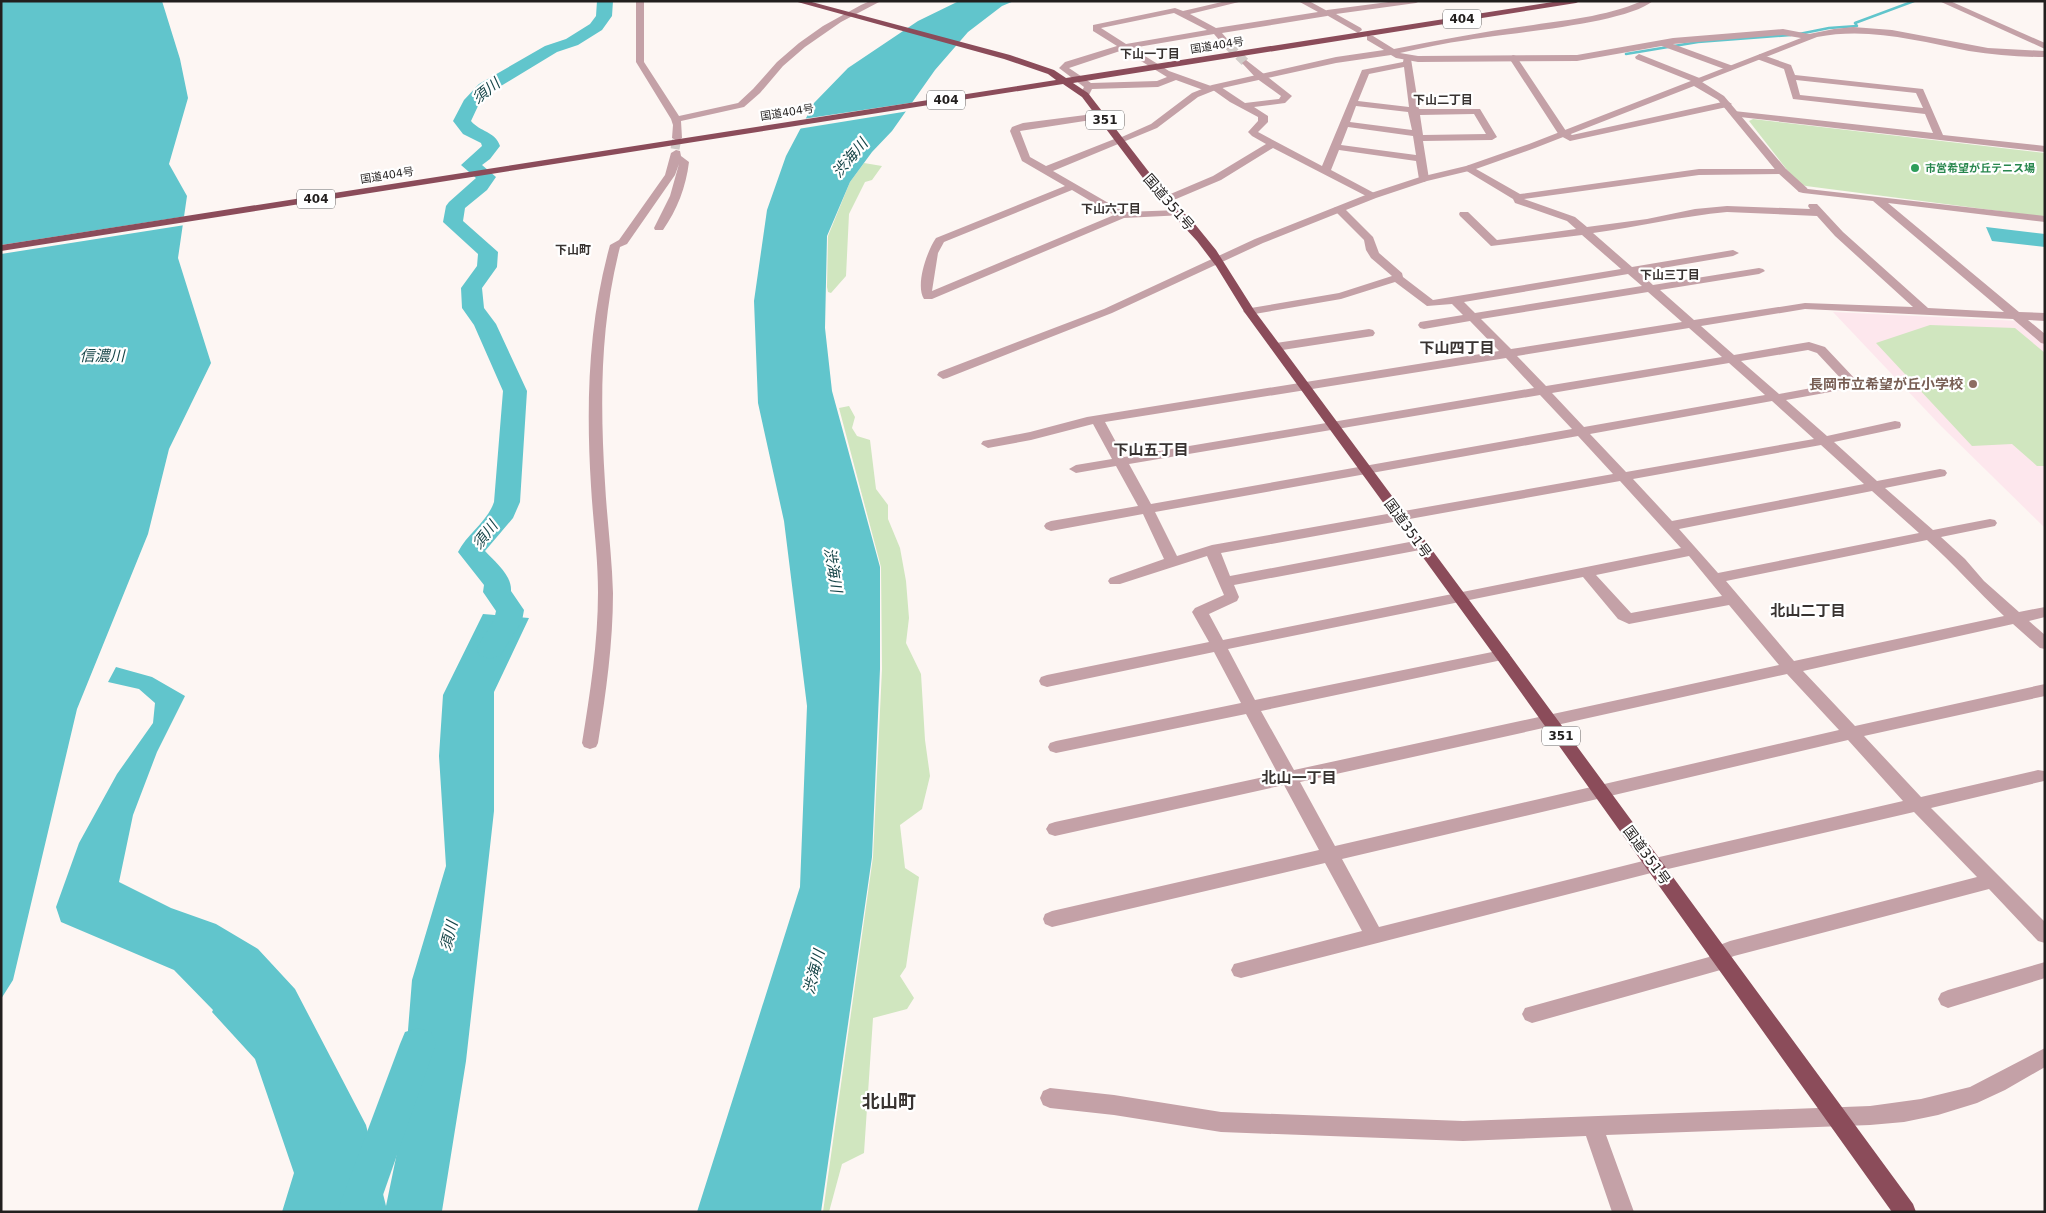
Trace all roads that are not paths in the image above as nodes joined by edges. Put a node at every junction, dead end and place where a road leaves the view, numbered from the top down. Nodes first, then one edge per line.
1 (640, 1) edge
2 (798, 1) edge
3 (876, 1) edge
4 (1238, 1) edge
5 (1302, 1) edge
6 (1416, 1) edge
7 (1576, 1) edge
8 (1649, 1) edge
9 (1943, 1) edge
10 (1327, 13) junction
11 (1184, 14) junction
12 (850, 16) junction
13 (1358, 30) dead end
14 (1217, 32) junction
15 (1370, 38) dead end
16 (1808, 38) junction
17 (1662, 43) junction
18 (1229, 46) tunnel mouth
19 (2045, 46) edge
20 (1124, 47) junction
21 (1392, 52) junction
22 (2045, 54) edge
23 (1638, 57) dead end
24 (1760, 57) junction
25 (1513, 58) junction
26 (1407, 61) junction
27 (1246, 63) tunnel mouth
28 (1730, 68) junction
29 (1259, 76) junction
30 (1174, 77) junction
31 (1791, 77) junction
32 (1697, 81) junction
33 (1212, 88) junction
34 (1087, 91) junction
35 (1353, 102) junction
36 (1727, 104) junction
37 (1243, 106) junction
38 (1413, 111) junction
39 (1929, 112) junction
40 (1734, 114) junction
41 (1102, 116) junction
42 (676, 119) junction
43 (1344, 124) junction
44 (1562, 134) junction
45 (1418, 136) junction
46 (1940, 138) junction
47 (1120, 140) junction
48 (1272, 144) junction
49 (1335, 147) junction
50 (676, 148) junction
51 (2045, 149) edge
52 (1421, 159) junction
53 (1470, 168) junction
54 (1046, 170) junction
55 (1782, 171) junction
56 (1325, 172) junction
57 (1424, 179) junction
58 (1073, 186) junction
59 (1803, 190) junction
60 (1372, 196) junction
61 (1518, 197) junction
62 (1876, 199) junction
63 (1166, 200) junction
64 (1340, 209) junction
65 (1180, 213) junction
66 (1819, 213) junction
67 (1464, 214) dead end
68 (1122, 215) junction
69 (2045, 219) edge
70 (659, 228) dead end
71 (1584, 232) junction
72 (1, 248) edge
73 (1733, 253) dead end
74 (1218, 260) junction
75 (1629, 271) junction
76 (1759, 272) dead end
77 (1397, 278) junction
78 (1650, 289) junction
79 (1455, 300) junction
80 (1922, 310) junction
81 (1249, 311) junction
82 (2015, 316) junction
83 (2045, 317) edge
84 (1473, 318) junction
85 (1689, 324) junction
86 (1424, 325) dead end
87 (1370, 333) dead end
88 (2045, 340) edge
89 (1276, 347) junction
90 (1508, 353) junction
91 (1729, 358) junction
92 (943, 375) dead end
93 (1304, 386) junction
94 (1542, 390) junction
95 (1775, 397) junction
96 (1097, 420) junction
97 (1334, 425) junction
98 (1895, 425) dead end
99 (1580, 431) junction
100 (1822, 440) junction
101 (988, 444) dead end
102 (1122, 462) junction
103 (1365, 469) junction
104 (1076, 470) dead end
105 (1940, 473) dead end
106 (1622, 476) junction
107 (1873, 486) junction
108 (1147, 509) junction
109 (1400, 517) junction
110 (1990, 523) dead end
111 (1051, 526) dead end
112 (1669, 526) junction
113 (1929, 535) junction
114 (1420, 545) junction
115 (1212, 550) junction
116 (1692, 551) junction
117 (1173, 562) junction
118 (1586, 573) junction
119 (1716, 578) junction
120 (1115, 581) dead end
121 (1226, 582) junction
122 (1457, 596) junction
123 (1732, 599) junction
124 (2045, 612) edge
125 (2016, 618) junction
126 (2045, 644) edge
127 (1217, 645) junction
128 (1502, 655) junction
129 (1790, 667) junction
130 (1047, 681) dead end
131 (2045, 690) edge
132 (1250, 706) junction
133 (1549, 720) junction
134 (1852, 733) junction
135 (590, 743) dead end
136 (1056, 748) dead end
137 (2038, 776) dead end
138 (1290, 778) junction
139 (1601, 791) junction
140 (1918, 804) junction
141 (1055, 829) dead end
142 (1330, 854) junction
143 (1655, 865) junction
144 (1992, 881) junction
145 (1052, 919) dead end
146 (2045, 935) edge
147 (1374, 936) junction
148 (1719, 954) junction
149 (1240, 970) dead end
150 (2045, 970) edge
151 (1948, 998) dead end
152 (1532, 1014) dead end
153 (2045, 1057) edge
154 (1050, 1098) dead end
155 (1837, 1116) junction
156 (1593, 1127) junction
157 (1622, 1212) edge
158 (1905, 1212) edge

1 - 42 street
2 - 12 highway, 国道351号 / 351
3 - 12 street
4 - 11 street
5 - 10 street
6 - 10 street
7 - 72 highway, 国道404号 / 404
8 - 21 street
9 - 19 street
10 - 13 street
10 - 14 street
11 - 14 street
11 - 20 street
12 - 34 highway, 国道351号 / 351
12 - 42 street
14 - 18 street
14 - 20 street
15 - 21 street
16 - 17 street
16 - 22 street
16 - 24 street
17 - 25 street
17 - 28 street
20 - 30 street
20 - 34 street
21 - 26 street
21 - 29 street
23 - 32 street
24 - 28 street
24 - 31 street
25 - 26 street
25 - 44 street
26 - 35 street
26 - 38 street
27 - 29 street
28 - 32 street
29 - 33 street
29 - 37 street
30 - 33 street
30 - 34 street
31 - 39 street
31 - 39 street
32 - 36 street
32 - 44 street
33 - 37 street
33 - 47 street
34 - 41 highway, 国道351号 / 351
35 - 38 street
35 - 43 street
36 - 40 street
36 - 44 street
37 - 48 street
38 - 45 street
38 - 45 street
39 - 46 street
40 - 46 street
40 - 55 street
41 - 47 highway, 国道351号 / 351
41 - 54 street
42 - 50 street
43 - 45 street
43 - 49 street
44 - 53 street
45 - 52 street
46 - 51 street
47 - 54 street
47 - 63 highway, 国道351号 / 351
48 - 56 street
48 - 63 street
49 - 52 street
49 - 56 street
50 - 70 street
50 - 135 street
52 - 57 street
53 - 57 street
53 - 61 street
54 - 58 street
55 - 59 street
55 - 61 street
56 - 60 street
57 - 60 street
58 - 68 street
58 - 68 street
59 - 62 street
59 - 66 street
60 - 64 street
61 - 71 street
62 - 69 street
62 - 82 street
63 - 65 highway, 国道351号 / 351
64 - 74 street
64 - 77 street
65 - 68 street
65 - 74 highway, 国道351号 / 351
66 - 71 street
66 - 80 street
67 - 71 street
71 - 75 street
73 - 75 street
74 - 81 highway, 国道351号 / 351
74 - 92 street
75 - 78 street
75 - 79 street
76 - 78 street
77 - 79 street
77 - 81 street
78 - 84 street
78 - 85 street
79 - 84 street
80 - 82 street
80 - 85 street
81 - 89 highway, 国道351号 / 351
82 - 83 street
82 - 88 street
84 - 86 street
84 - 90 street
85 - 90 street
85 - 91 street
87 - 89 street
89 - 93 highway, 国道351号 / 351
90 - 93 street
90 - 94 street
91 - 94 street
91 - 95 street
91 - 95 street
93 - 96 street
93 - 97 highway, 国道351号 / 351
94 - 97 street
94 - 99 street
95 - 99 street
95 - 100 street
96 - 101 street
96 - 102 street
97 - 102 street
97 - 103 highway, 国道351号 / 351
98 - 100 street
99 - 103 street
99 - 106 street
100 - 106 street
100 - 107 street
102 - 104 street
102 - 108 street
103 - 108 street
103 - 109 highway, 国道351号 / 351
105 - 107 street
106 - 109 street
106 - 112 street
107 - 112 street
107 - 113 street
108 - 111 street
108 - 117 street
109 - 114 highway, 国道351号 / 351
109 - 115 street
110 - 113 street
112 - 116 street
113 - 119 street
113 - 125 street
114 - 121 street
114 - 122 highway, 国道351号 / 351
115 - 117 street
115 - 121 street
116 - 118 street
116 - 119 street
117 - 120 street
118 - 122 street
118 - 123 street
119 - 123 street
121 - 127 street
122 - 127 street
122 - 128 highway, 国道351号 / 351
123 - 129 street
124 - 125 street
125 - 126 street
125 - 129 street
127 - 130 street
127 - 132 street
128 - 132 street
128 - 133 highway, 国道351号 / 351
129 - 133 street
129 - 134 street
131 - 134 street
132 - 136 street
132 - 138 street
133 - 138 street
133 - 139 highway, 国道351号 / 351
134 - 139 street
134 - 140 street
137 - 140 street
138 - 141 street
138 - 142 street
139 - 142 street
139 - 143 highway, 国道351号 / 351
140 - 143 street
140 - 144 street
142 - 145 street
142 - 147 street
143 - 147 street
143 - 148 highway, 国道351号 / 351
144 - 146 street
144 - 148 street
147 - 149 street
148 - 152 street
148 - 155 highway, 国道351号 / 351
150 - 151 street
153 - 155 street
154 - 156 street
155 - 156 street
155 - 158 highway, 国道351号 / 351
156 - 157 street

